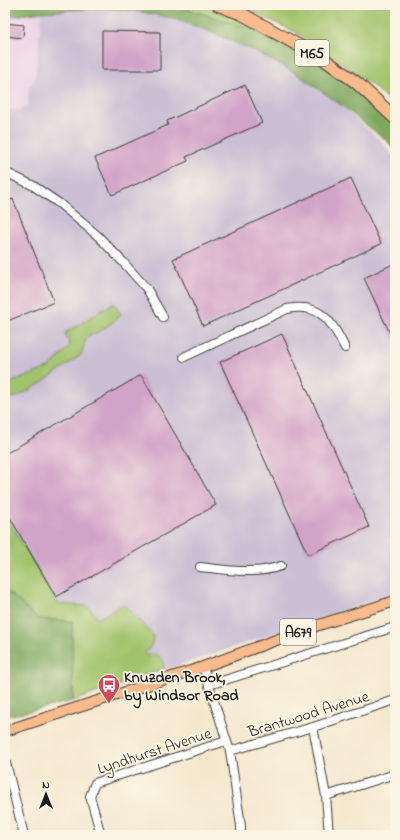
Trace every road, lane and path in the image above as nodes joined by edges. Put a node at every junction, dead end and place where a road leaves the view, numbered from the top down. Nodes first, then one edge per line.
1 (218, 5) edge
2 (395, 118) edge
3 (5, 172) edge
4 (163, 317) dead end
5 (345, 348) dead end
6 (184, 357) dead end
7 (281, 566) dead end
8 (200, 567) dead end
9 (395, 601) edge
10 (395, 627) edge
11 (202, 667) junction
12 (209, 685) junction
13 (395, 700) edge
14 (313, 727) junction
15 (5, 730) edge
16 (226, 741) junction
17 (230, 752) junction
18 (5, 759) edge
19 (395, 774) edge
20 (326, 796) junction
21 (24, 835) edge
22 (101, 835) edge
23 (241, 835) edge
24 (329, 835) edge

1 - 2 highway, M65
3 - 4 street
5 - 6 street
7 - 8 street
9 - 11 main road, A679
10 - 12 street
11 - 12 street
11 - 15 main road, A679
12 - 16 street
13 - 14 street, Brantwood Avenue
14 - 17 street, Brantwood Avenue
14 - 20 street
16 - 17 street
16 - 22 street, Lyndhurst Avenue
17 - 23 street
18 - 21 street
19 - 20 street
20 - 24 street

